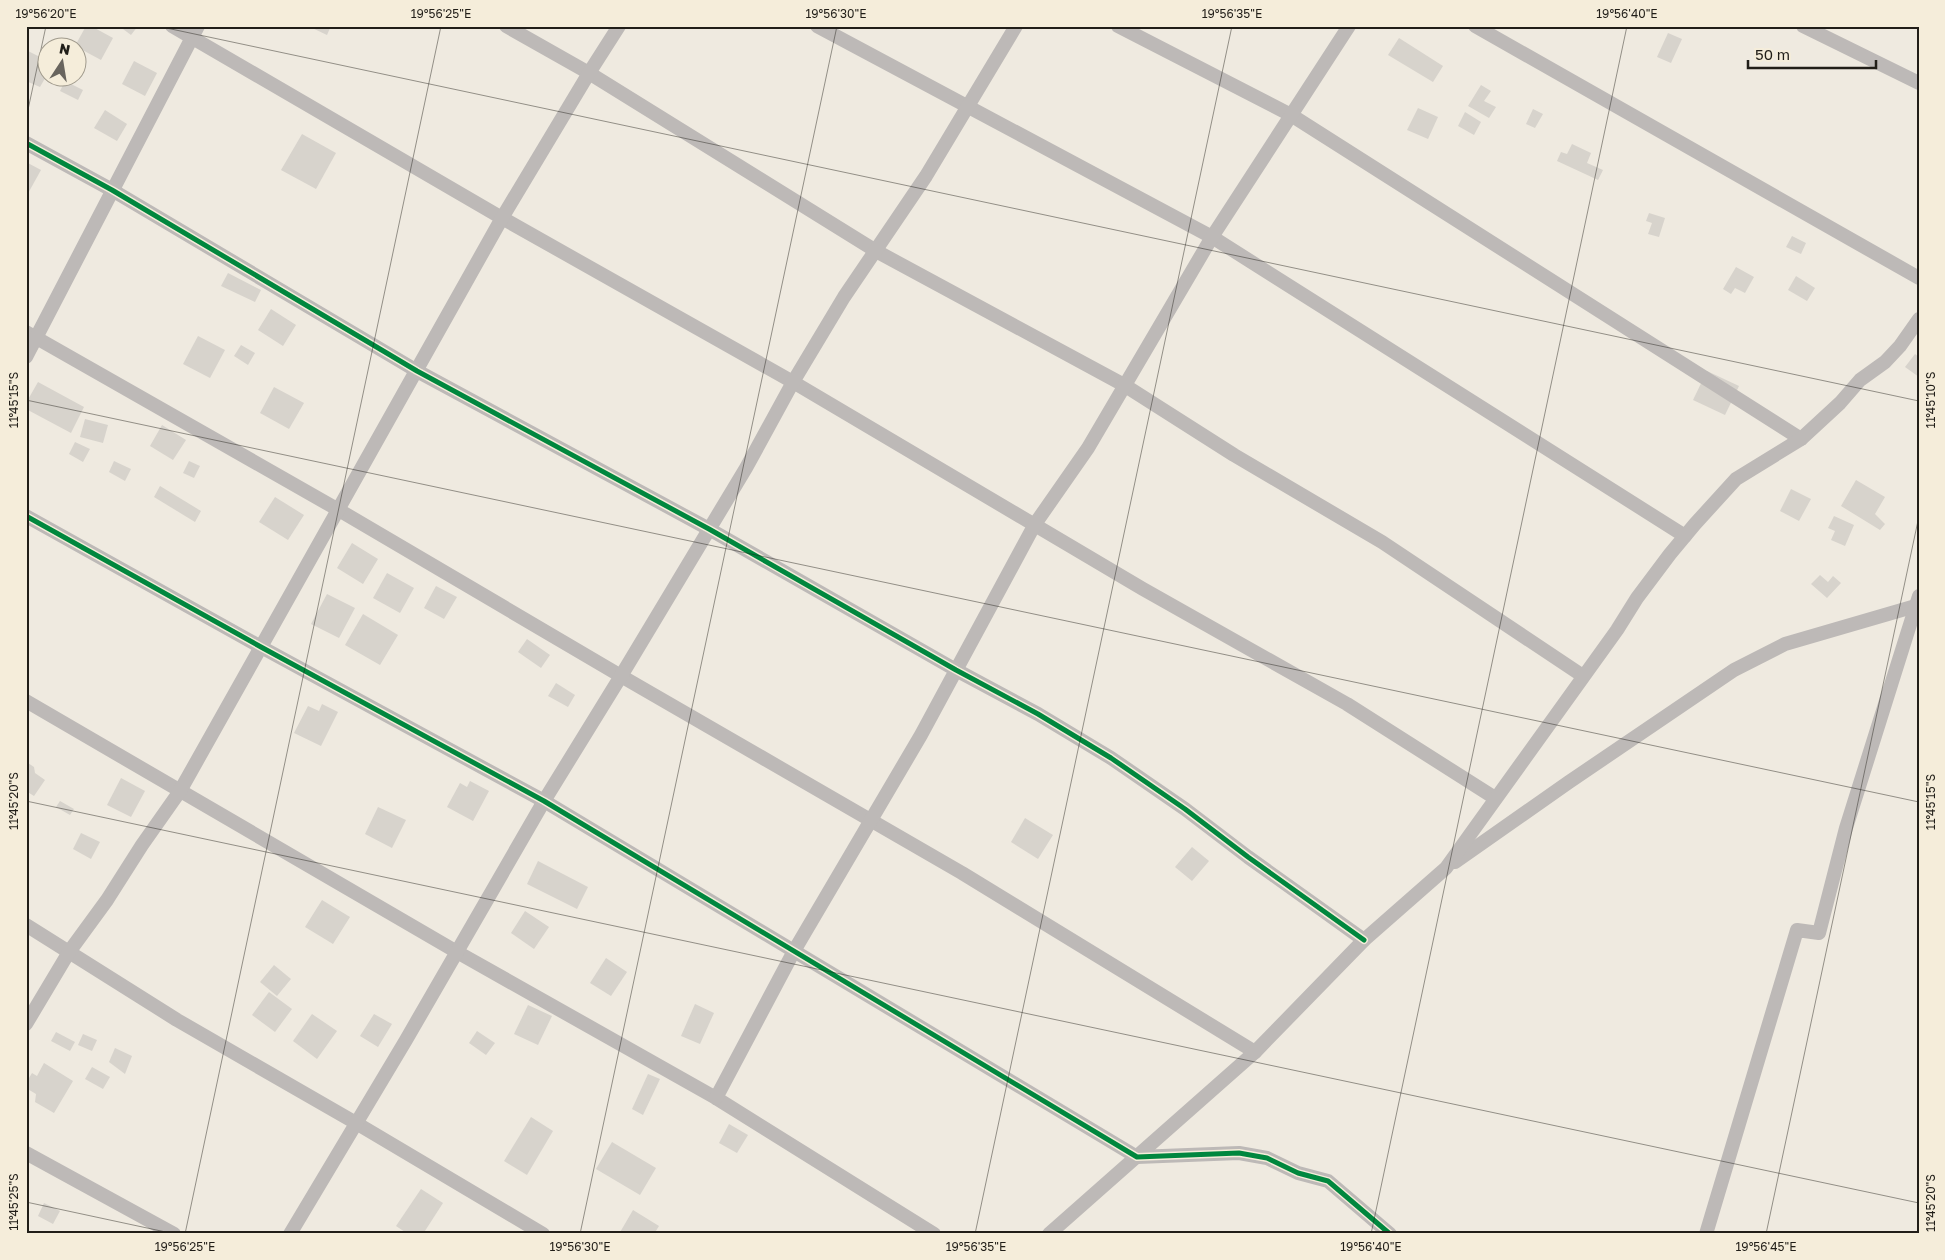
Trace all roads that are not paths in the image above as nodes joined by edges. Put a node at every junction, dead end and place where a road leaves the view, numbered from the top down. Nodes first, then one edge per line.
1 (172, 26) edge
2 (506, 26) edge
3 (619, 26) edge
4 (817, 26) edge
5 (1016, 26) edge
6 (1118, 26) edge
7 (1349, 26) edge
8 (1476, 26) edge
9 (1803, 26) edge
10 (195, 32) edge
11 (589, 73) junction
12 (1919, 83) edge
13 (968, 107) junction
14 (1291, 115) junction
15 (26, 143) edge
16 (112, 190) junction
17 (502, 218) junction
18 (1212, 238) junction
19 (876, 251) junction
20 (1919, 278) edge
21 (1919, 319) edge
22 (31, 335) edge
23 (26, 357) edge
24 (416, 371) junction
25 (793, 382) junction
26 (1124, 386) junction
27 (1801, 439) junction
28 (337, 509) junction
29 (26, 516) edge
30 (1035, 524) junction
31 (709, 529) junction
32 (1685, 536) junction
33 (1917, 602) edge
34 (261, 647) junction
35 (956, 670) junction
36 (621, 676) junction
37 (1583, 676) junction
38 (26, 701) edge
39 (180, 790) junction
40 (1495, 798) junction
41 (544, 801) junction
42 (870, 819) junction
43 (1446, 868) junction
44 (26, 924) edge
45 (1364, 940) junction
46 (69, 952) junction
47 (457, 952) junction
48 (794, 952) junction
49 (26, 1024) edge
50 (1255, 1052) junction
51 (716, 1098) junction
52 (356, 1123) junction
53 (26, 1153) edge
54 (1137, 1157) junction
55 (174, 1234) edge
56 (290, 1234) edge
57 (543, 1234) edge
58 (934, 1234) edge
59 (1049, 1234) edge
60 (1390, 1234) edge
61 (1706, 1234) edge

1 - 10 street
2 - 11 street
3 - 11 street
4 - 13 street
5 - 13 street
6 - 14 street
7 - 14 street
8 - 20 street
9 - 12 street
10 - 16 street
10 - 17 street
11 - 17 street
11 - 19 street
13 - 18 street
13 - 19 street
14 - 18 street
14 - 27 street
15 - 16 street
16 - 22 street
16 - 24 street
17 - 24 street
17 - 25 street
18 - 26 street
18 - 32 street
19 - 25 street
19 - 26 street
21 - 27 street
22 - 23 street
22 - 28 street
24 - 28 street
24 - 31 street
25 - 30 street
25 - 31 street
26 - 30 street
26 - 37 street
27 - 32 street
28 - 34 street
28 - 36 street
29 - 34 street
30 - 35 street
30 - 40 street
31 - 35 street
31 - 36 street
32 - 37 street
33 - 43 street
33 - 61 street
34 - 39 street
34 - 41 street
35 - 42 street
35 - 45 street
36 - 41 street
36 - 42 street
37 - 40 street
38 - 39 street
39 - 46 street
39 - 47 street
40 - 43 street
41 - 47 street
41 - 48 street
42 - 48 street
42 - 50 street
43 - 45 street
44 - 46 street
45 - 50 street
46 - 49 street
46 - 52 street
47 - 51 street
47 - 52 street
48 - 51 street
48 - 54 street
50 - 54 street
51 - 58 street
52 - 56 street
52 - 57 street
53 - 55 street
54 - 59 street
54 - 60 street

